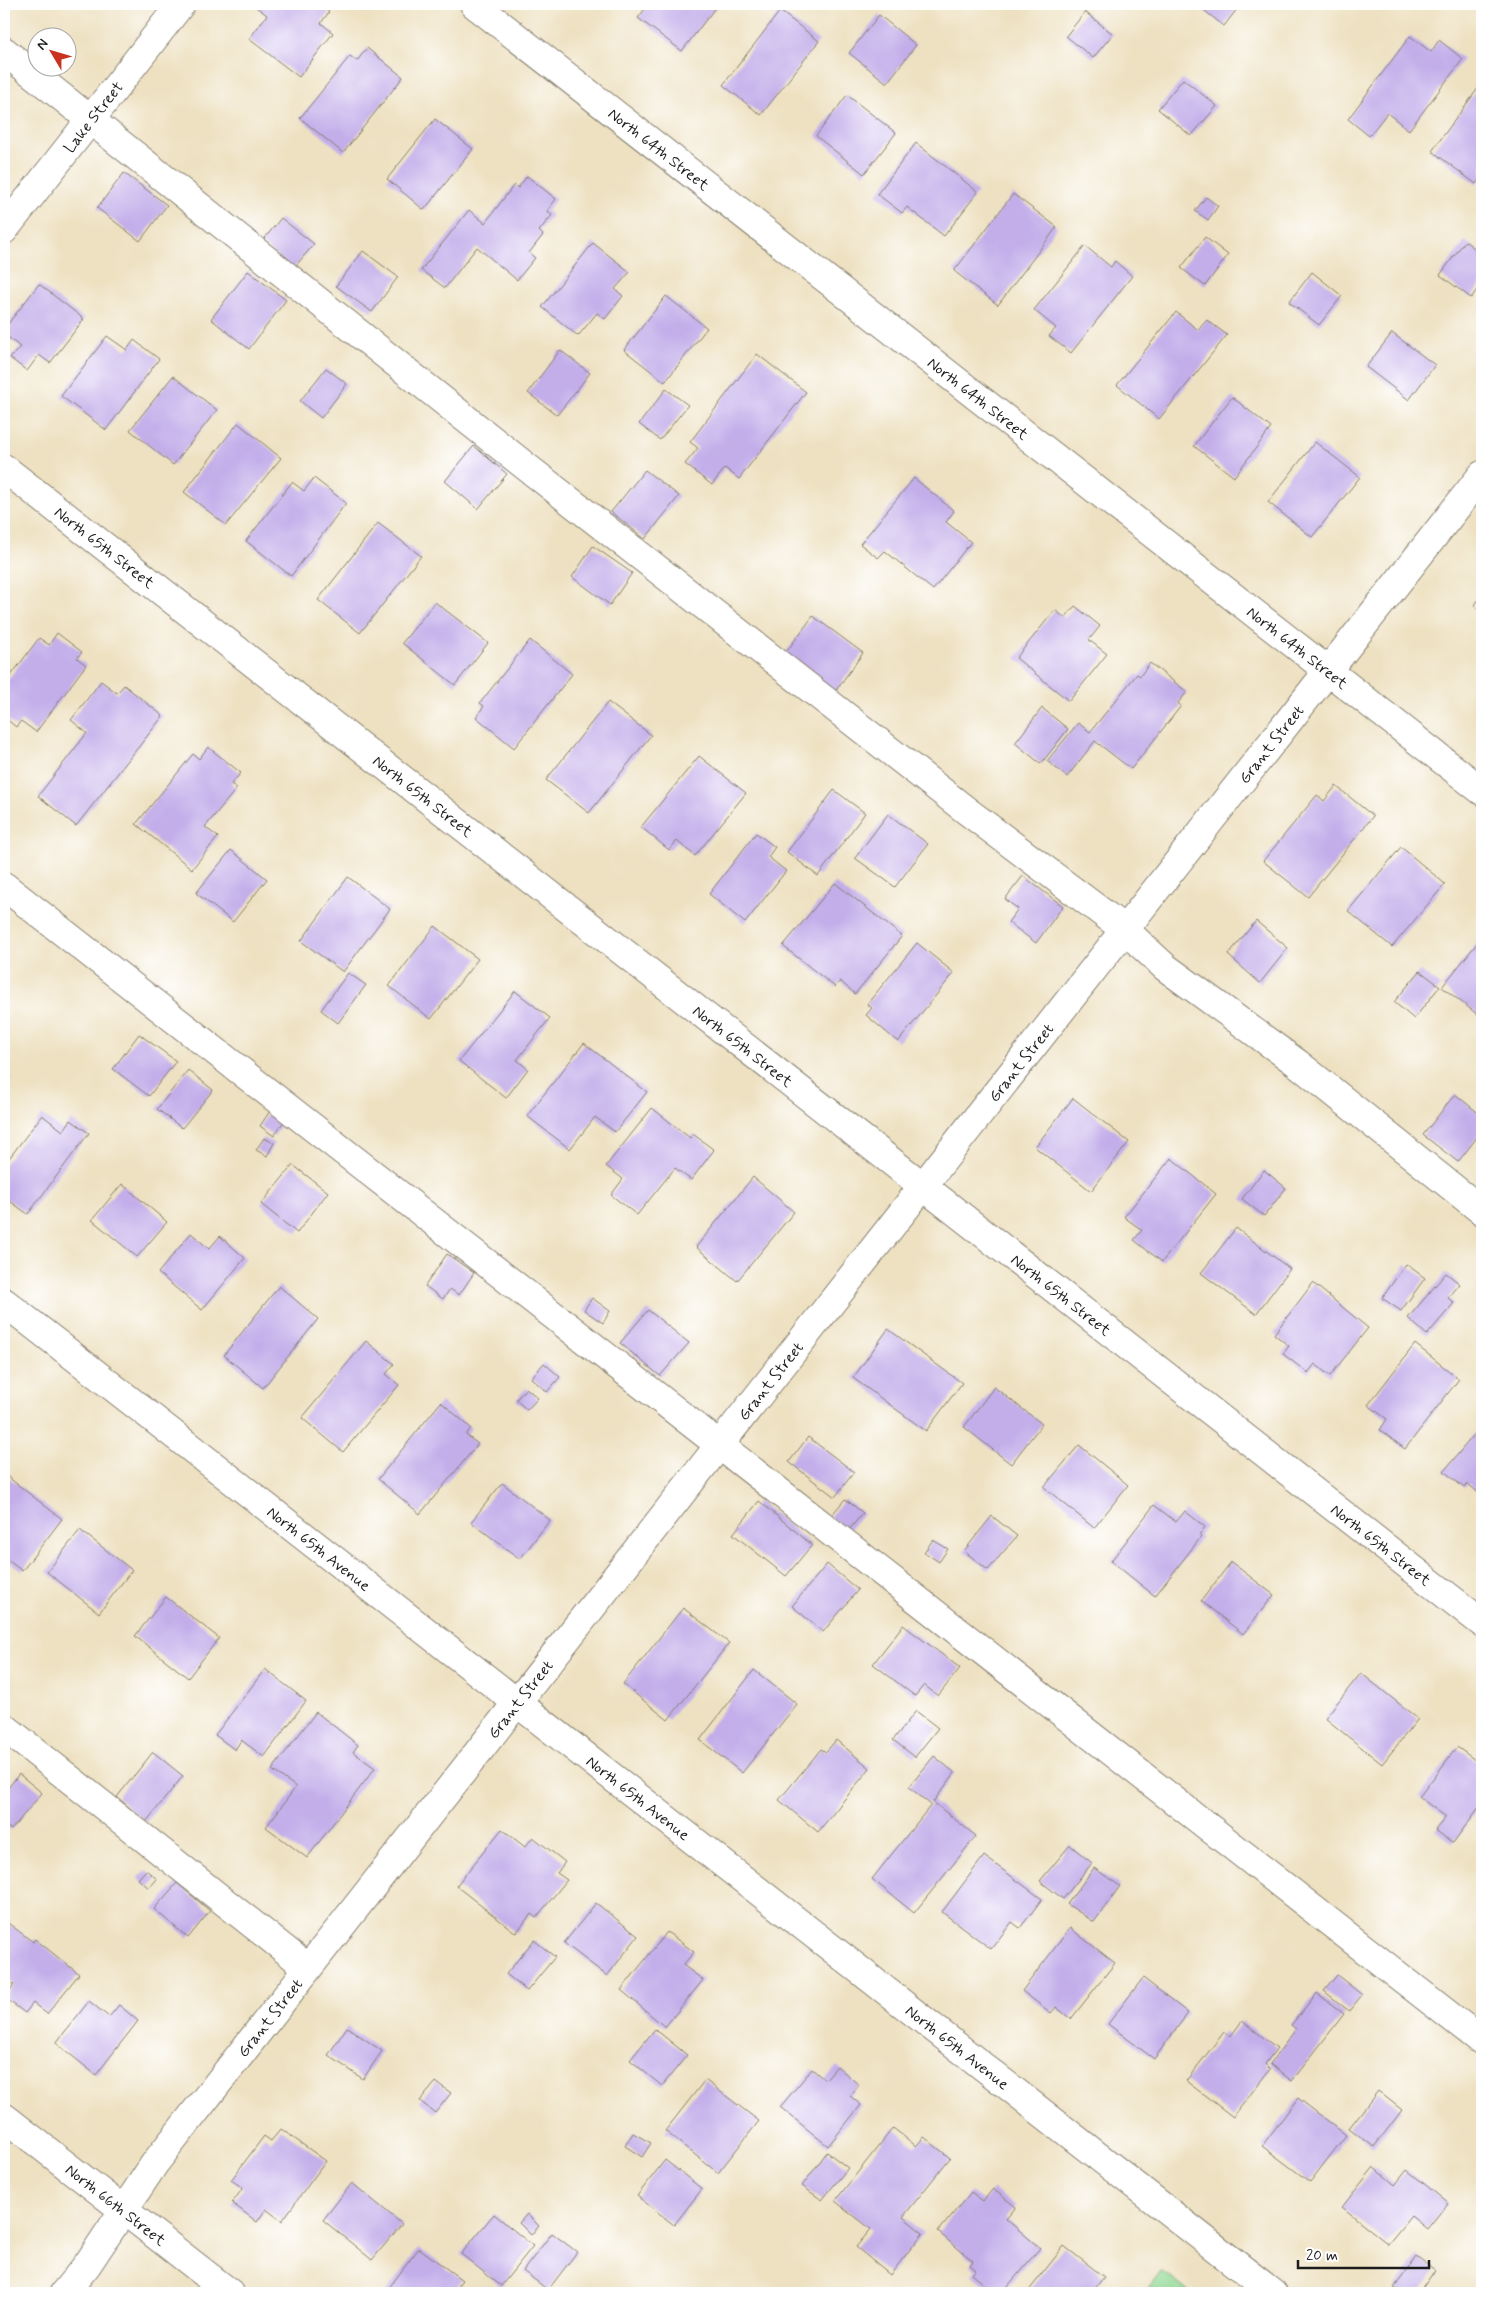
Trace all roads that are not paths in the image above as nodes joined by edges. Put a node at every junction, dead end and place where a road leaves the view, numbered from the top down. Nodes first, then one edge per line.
1 (181, 4) edge
2 (474, 4) edge
3 (4, 51) edge
4 (90, 119) junction
5 (4, 230) edge
6 (4, 468) edge
7 (1482, 474) edge
8 (1328, 671) junction
9 (1482, 791) edge
10 (4, 886) edge
11 (1124, 929) junction
12 (923, 1186) junction
13 (1482, 1210) edge
14 (4, 1302) edge
15 (720, 1445) junction
16 (1482, 1622) edge
17 (517, 1702) junction
18 (4, 1727) edge
19 (308, 1968) junction
20 (1482, 2041) edge
21 (4, 2117) edge
22 (123, 2210) junction
23 (64, 2293) edge
24 (230, 2293) edge
25 (1273, 2293) edge

1 - 4 street, Lake Street
2 - 8 street, North 64th Street
3 - 4 street
4 - 5 street, Lake Street
4 - 11 street
6 - 12 street, North 65th Street
7 - 8 street, Grant Street
8 - 9 street, North 64th Street
8 - 11 street, Grant Street
10 - 15 street
11 - 12 street, Grant Street
11 - 13 street
12 - 15 street, Grant Street
12 - 16 street, North 65th Street
14 - 17 street, North 65th Avenue
15 - 17 street, Grant Street
15 - 20 street
17 - 19 street, Grant Street
17 - 25 street, North 65th Avenue
18 - 19 street
19 - 22 street, Grant Street
21 - 22 street, North 66th Street
22 - 23 street, Grant Street
22 - 24 street, North 66th Street

